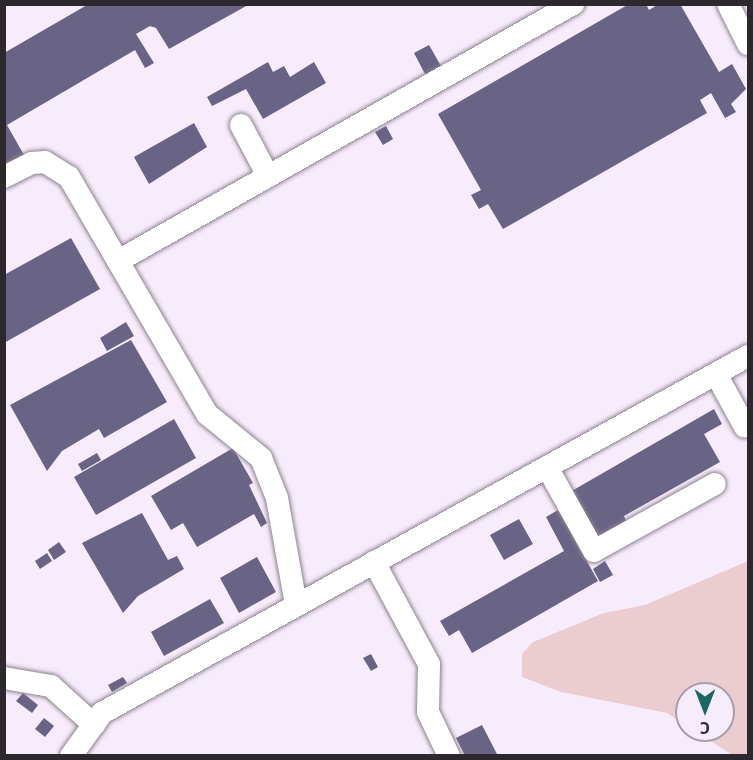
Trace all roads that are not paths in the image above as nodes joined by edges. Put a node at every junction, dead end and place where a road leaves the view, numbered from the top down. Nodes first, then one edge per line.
1 (573, 4) edge
2 (728, 4) edge
3 (748, 44) edge
4 (242, 125) dead end
5 (268, 176) junction
6 (4, 177) edge
7 (118, 261) junction
8 (748, 356) edge
9 (716, 374) junction
10 (745, 427) dead end
11 (547, 467) junction
12 (715, 484) dead end
13 (374, 562) junction
14 (296, 605) junction
15 (4, 678) edge
16 (94, 725) junction
17 (71, 756) edge
18 (449, 756) edge

1 - 5 lane
2 - 3 lane
4 - 5 lane
5 - 7 lane
6 - 7 lane
7 - 14 lane
8 - 9 lane
9 - 10 lane
9 - 11 lane
11 - 12 lane
11 - 13 lane
13 - 14 lane
13 - 18 lane
14 - 16 lane
15 - 16 lane
16 - 17 lane

